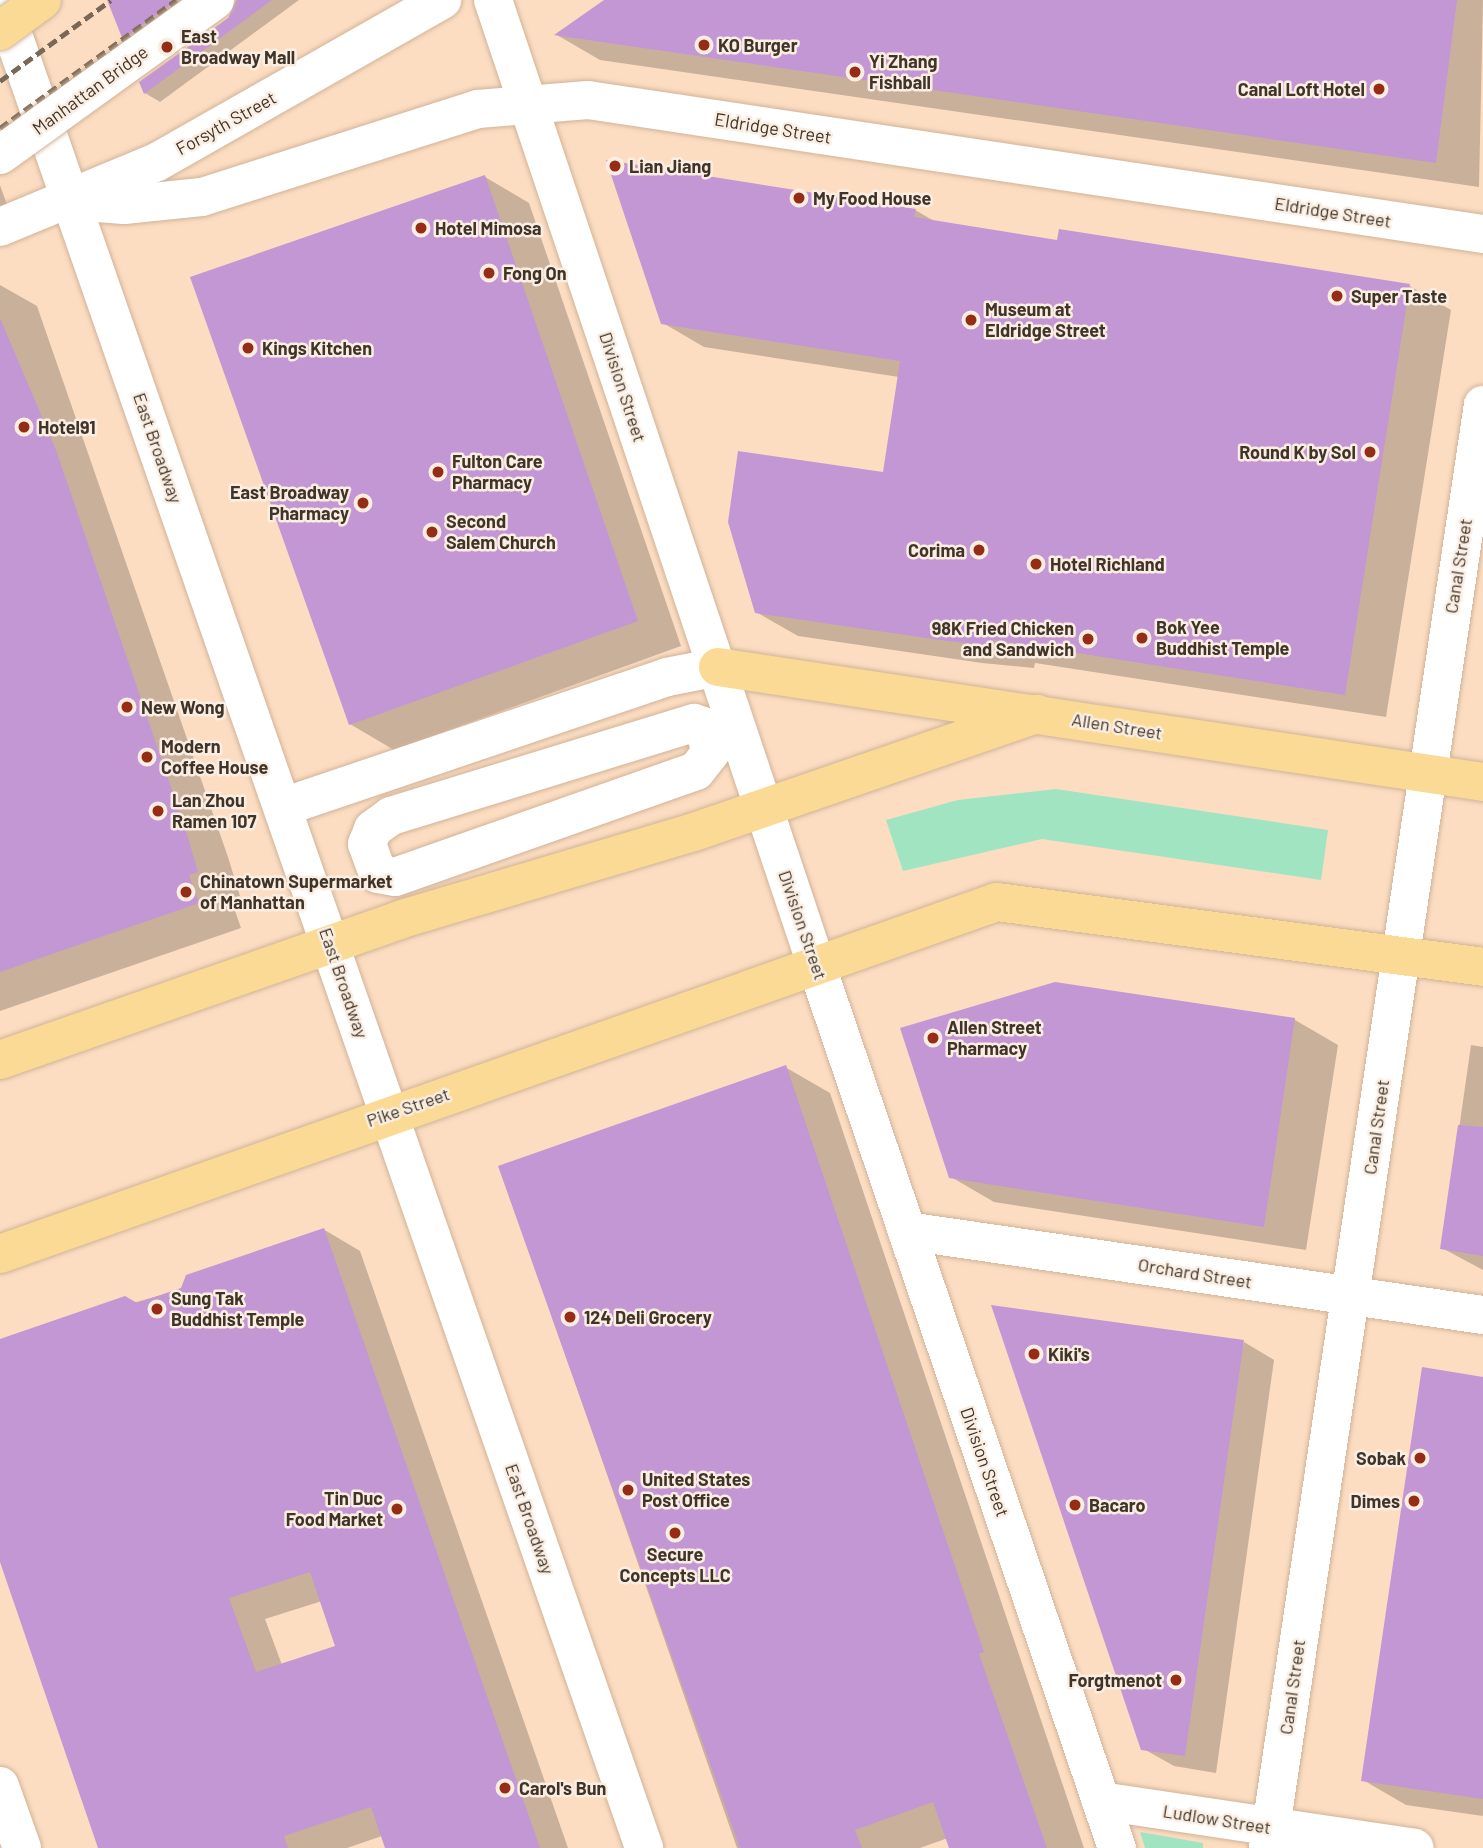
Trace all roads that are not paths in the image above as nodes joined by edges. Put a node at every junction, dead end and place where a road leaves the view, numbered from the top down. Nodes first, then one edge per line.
1 (1, 0) edge
2 (42, 0) edge
3 (215, 0) edge
4 (442, 0) edge
5 (493, 0) edge
6 (0, 31) edge
7 (527, 102) junction
8 (0, 155) edge
9 (71, 201) junction
10 (0, 227) edge
11 (1483, 234) edge
12 (1483, 405) edge
13 (718, 667) junction
14 (1037, 714) junction
15 (694, 723) joint
16 (1427, 773) junction
17 (1483, 782) edge
18 (282, 807) junction
19 (764, 808) junction
20 (330, 943) junction
21 (1401, 955) junction
22 (816, 964) junction
23 (1483, 967) edge
24 (0, 1059) edge
25 (390, 1114) junction
26 (907, 1231) junction
27 (0, 1254) edge
28 (1351, 1297) junction
29 (1483, 1315) edge
30 (0, 1786) edge
31 (1101, 1801) junction
32 (1270, 1838) edge
33 (22, 1848) edge
34 (644, 1848) edge
35 (1117, 1848) edge
36 (1415, 1848) edge

1 - 9 street, East Broadway
2 - 6 main road, bridge
3 - 8 street, Manhattan Bridge, bridge
4 - 9 street, Forsyth Street
5 - 7 street, Division Street
7 - 9 street, Eldridge Street
7 - 11 street, Eldridge Street
7 - 13 street, Division Street
9 - 10 street, Forsyth Street
9 - 18 street, East Broadway
12 - 16 street, Canal Street
13 - 14 main road
13 - 18 street
13 - 19 street, Division Street
14 - 16 main road, Allen Street
14 - 19 main road, Allen Street
15 - 15 street
16 - 17 main road, Allen Street
16 - 21 street, Canal Street
18 - 20 street, East Broadway
19 - 20 main road
19 - 22 street, Division Street
20 - 24 main road
20 - 25 street, East Broadway
21 - 22 main road
21 - 23 main road
21 - 28 street, Canal Street
22 - 25 main road, Pike Street
22 - 26 street, Division Street
25 - 27 main road, Pike Street
25 - 34 street, East Broadway
26 - 28 street, Orchard Street
26 - 31 street, Division Street
28 - 29 street, Orchard Street
28 - 32 street, Canal Street
30 - 33 street
31 - 32 street, Ludlow Street
31 - 35 street, Division Street
32 - 36 street, Ludlow Street

